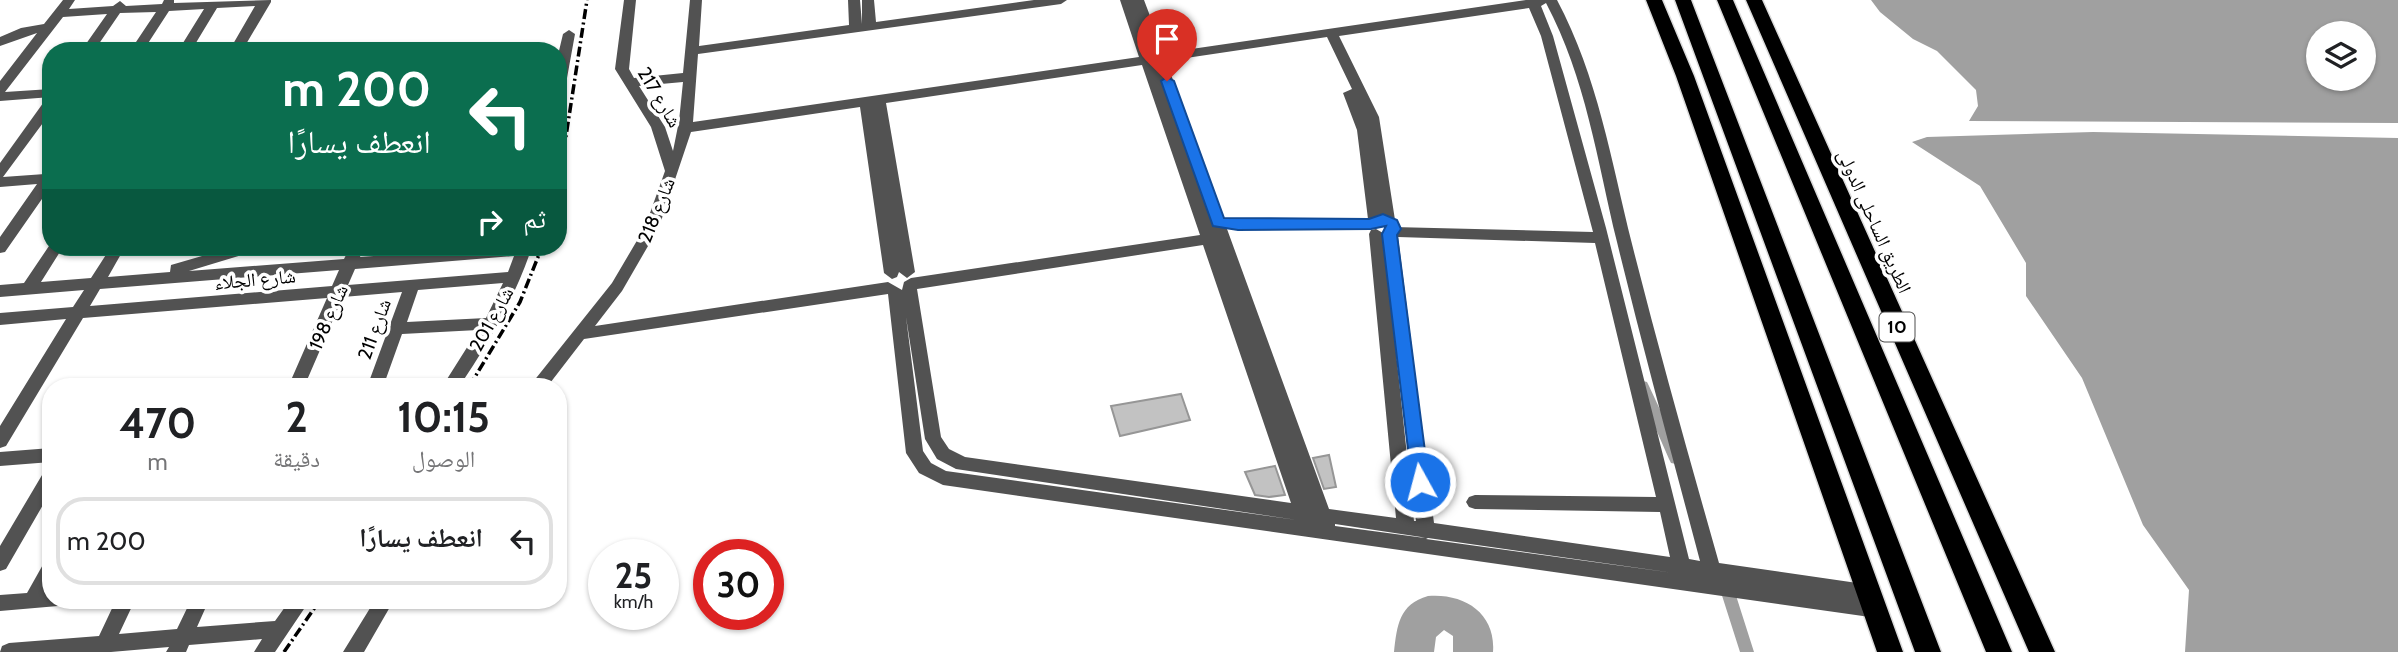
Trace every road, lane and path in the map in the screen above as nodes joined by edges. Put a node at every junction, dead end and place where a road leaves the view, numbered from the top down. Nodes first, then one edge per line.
1 (69, 0) edge
2 (630, 0) edge
3 (696, 0) edge
4 (854, 0) edge
5 (868, 0) edge
6 (1015, 0) edge
7 (1061, 0) edge
8 (1126, 0) edge
9 (1138, 0) edge
10 (1507, 0) edge
11 (1551, 0) edge
12 (1654, 0) edge
13 (1683, 0) edge
14 (1726, 0) edge
15 (1754, 0) edge
16 (265, 1) edge
17 (215, 2) edge
18 (1533, 2) edge
19 (168, 3) edge
20 (120, 5) edge
21 (59, 13) junction
22 (935, 14) junction
23 (870, 23) junction
24 (856, 25) junction
25 (49, 27) junction
26 (1326, 33) junction
27 (569, 34) dead end
28 (0, 42) edge
29 (93, 42) edge
30 (142, 42) edge
31 (190, 42) edge
32 (240, 42) edge
33 (567, 44) edge
34 (692, 47) junction
35 (1152, 55) junction
36 (19, 65) junction
37 (0, 66) edge
38 (689, 77) junction
39 (630, 83) junction
40 (2, 85) edge
41 (953, 85) junction
42 (42, 94) edge
43 (0, 97) edge
44 (873, 100) junction
45 (826, 104) junction
46 (42, 115) edge
47 (685, 124) junction
48 (672, 171) junction
49 (0, 173) edge
50 (42, 178) edge
51 (0, 181) edge
52 (42, 188) edge
53 (1382, 227) junction
54 (1213, 231) junction
55 (1600, 233) junction
56 (0, 248) edge
57 (50, 256) edge
58 (113, 256) edge
59 (218, 256) edge
60 (354, 256) edge
61 (432, 256) edge
62 (521, 256) edge
63 (352, 263) junction
64 (1227, 270) junction
65 (514, 278) junction
66 (138, 279) junction
67 (900, 281) junction
68 (98, 283) junction
69 (412, 285) junction
70 (29, 288) junction
71 (0, 291) edge
72 (340, 291) junction
73 (80, 313) junction
74 (0, 319) edge
75 (491, 324) junction
76 (397, 328) junction
77 (585, 328) junction
78 (300, 378) edge
79 (378, 378) edge
80 (456, 378) edge
81 (544, 378) edge
82 (0, 441) edge
83 (42, 456) edge
84 (0, 459) edge
85 (42, 501) edge
86 (1475, 502) dead end
87 (1667, 505) junction
88 (1306, 522) junction
89 (1326, 525) junction
90 (1406, 528) junction
91 (1426, 531) junction
92 (0, 563) edge
93 (1683, 575) junction
94 (1714, 580) junction
95 (41, 601) edge
96 (1874, 602) junction
97 (0, 603) edge
98 (122, 609) edge
99 (196, 609) edge
100 (294, 609) edge
101 (379, 609) edge
102 (280, 629) junction
103 (179, 645) edge
104 (103, 648) edge
105 (20, 652) edge
106 (264, 652) edge
107 (353, 652) edge
108 (1890, 652) edge
109 (1928, 652) edge
110 (1999, 652) edge
111 (2042, 652) edge

1 - 21 street
2 - 39 street, شارع 217
3 - 34 street, شارع 218
4 - 24 street
5 - 23 street
6 - 22 street
7 - 22 street
8 - 35 street
9 - 35 street
10 - 35 street
11 - 18 street
11 - 94 street
12 - 96 highway
13 - 109 highway
14 - 110 highway, 10
15 - 111 highway, الطريق الساحلى الدولى / 10
16 - 17 street
16 - 32 street
17 - 19 street
17 - 31 street
18 - 26 street
18 - 55 street
19 - 20 street
19 - 30 street
20 - 21 street
20 - 29 street
21 - 25 street
22 - 23 street
23 - 24 street
24 - 34 street
25 - 28 street
25 - 36 street
26 - 35 street
26 - 53 street
27 - 33 street
34 - 38 street, شارع 218
35 - 41 street
35 - 54 street
36 - 37 street
36 - 40 street
38 - 39 street
38 - 47 street, شارع 218
39 - 48 street, شارع 217
41 - 44 street
41 - 45 street
42 - 43 street
44 - 45 street
44 - 67 street
45 - 47 street
46 - 49 street
47 - 48 street, شارع 218
48 - 77 street, شارع 218
50 - 51 street
52 - 56 street
53 - 54 street
53 - 55 street
53 - 90 street
53 - 91 street
54 - 64 street
54 - 67 street
55 - 87 street
57 - 70 street
58 - 68 street
59 - 66 street
60 - 63 street, شارع 198
61 - 63 street
62 - 65 street, شارع 201
63 - 66 street
63 - 72 street, شارع 198
64 - 88 street
64 - 89 street
65 - 69 street, شارع الجلاء
65 - 75 street, شارع 201
66 - 68 street
67 - 77 street
67 - 88 street
68 - 70 street
68 - 73 street
69 - 72 street, شارع الجلاء
69 - 76 street, شارع 211
70 - 71 street
72 - 73 street, شارع الجلاء
72 - 78 street, شارع 198
73 - 74 street, شارع الجلاء
73 - 82 street
75 - 76 street
75 - 80 street, شارع 201
76 - 79 street, شارع 211
77 - 81 street, شارع 218
83 - 84 street
85 - 92 street
86 - 87 street
87 - 93 street
88 - 89 street
89 - 90 street
89 - 93 street
90 - 91 street
91 - 93 street
93 - 94 street
94 - 96 street
95 - 97 street
96 - 108 highway
98 - 104 street
99 - 103 street
100 - 102 street
101 - 107 street
102 - 103 street
102 - 106 street
103 - 104 street
104 - 105 street

